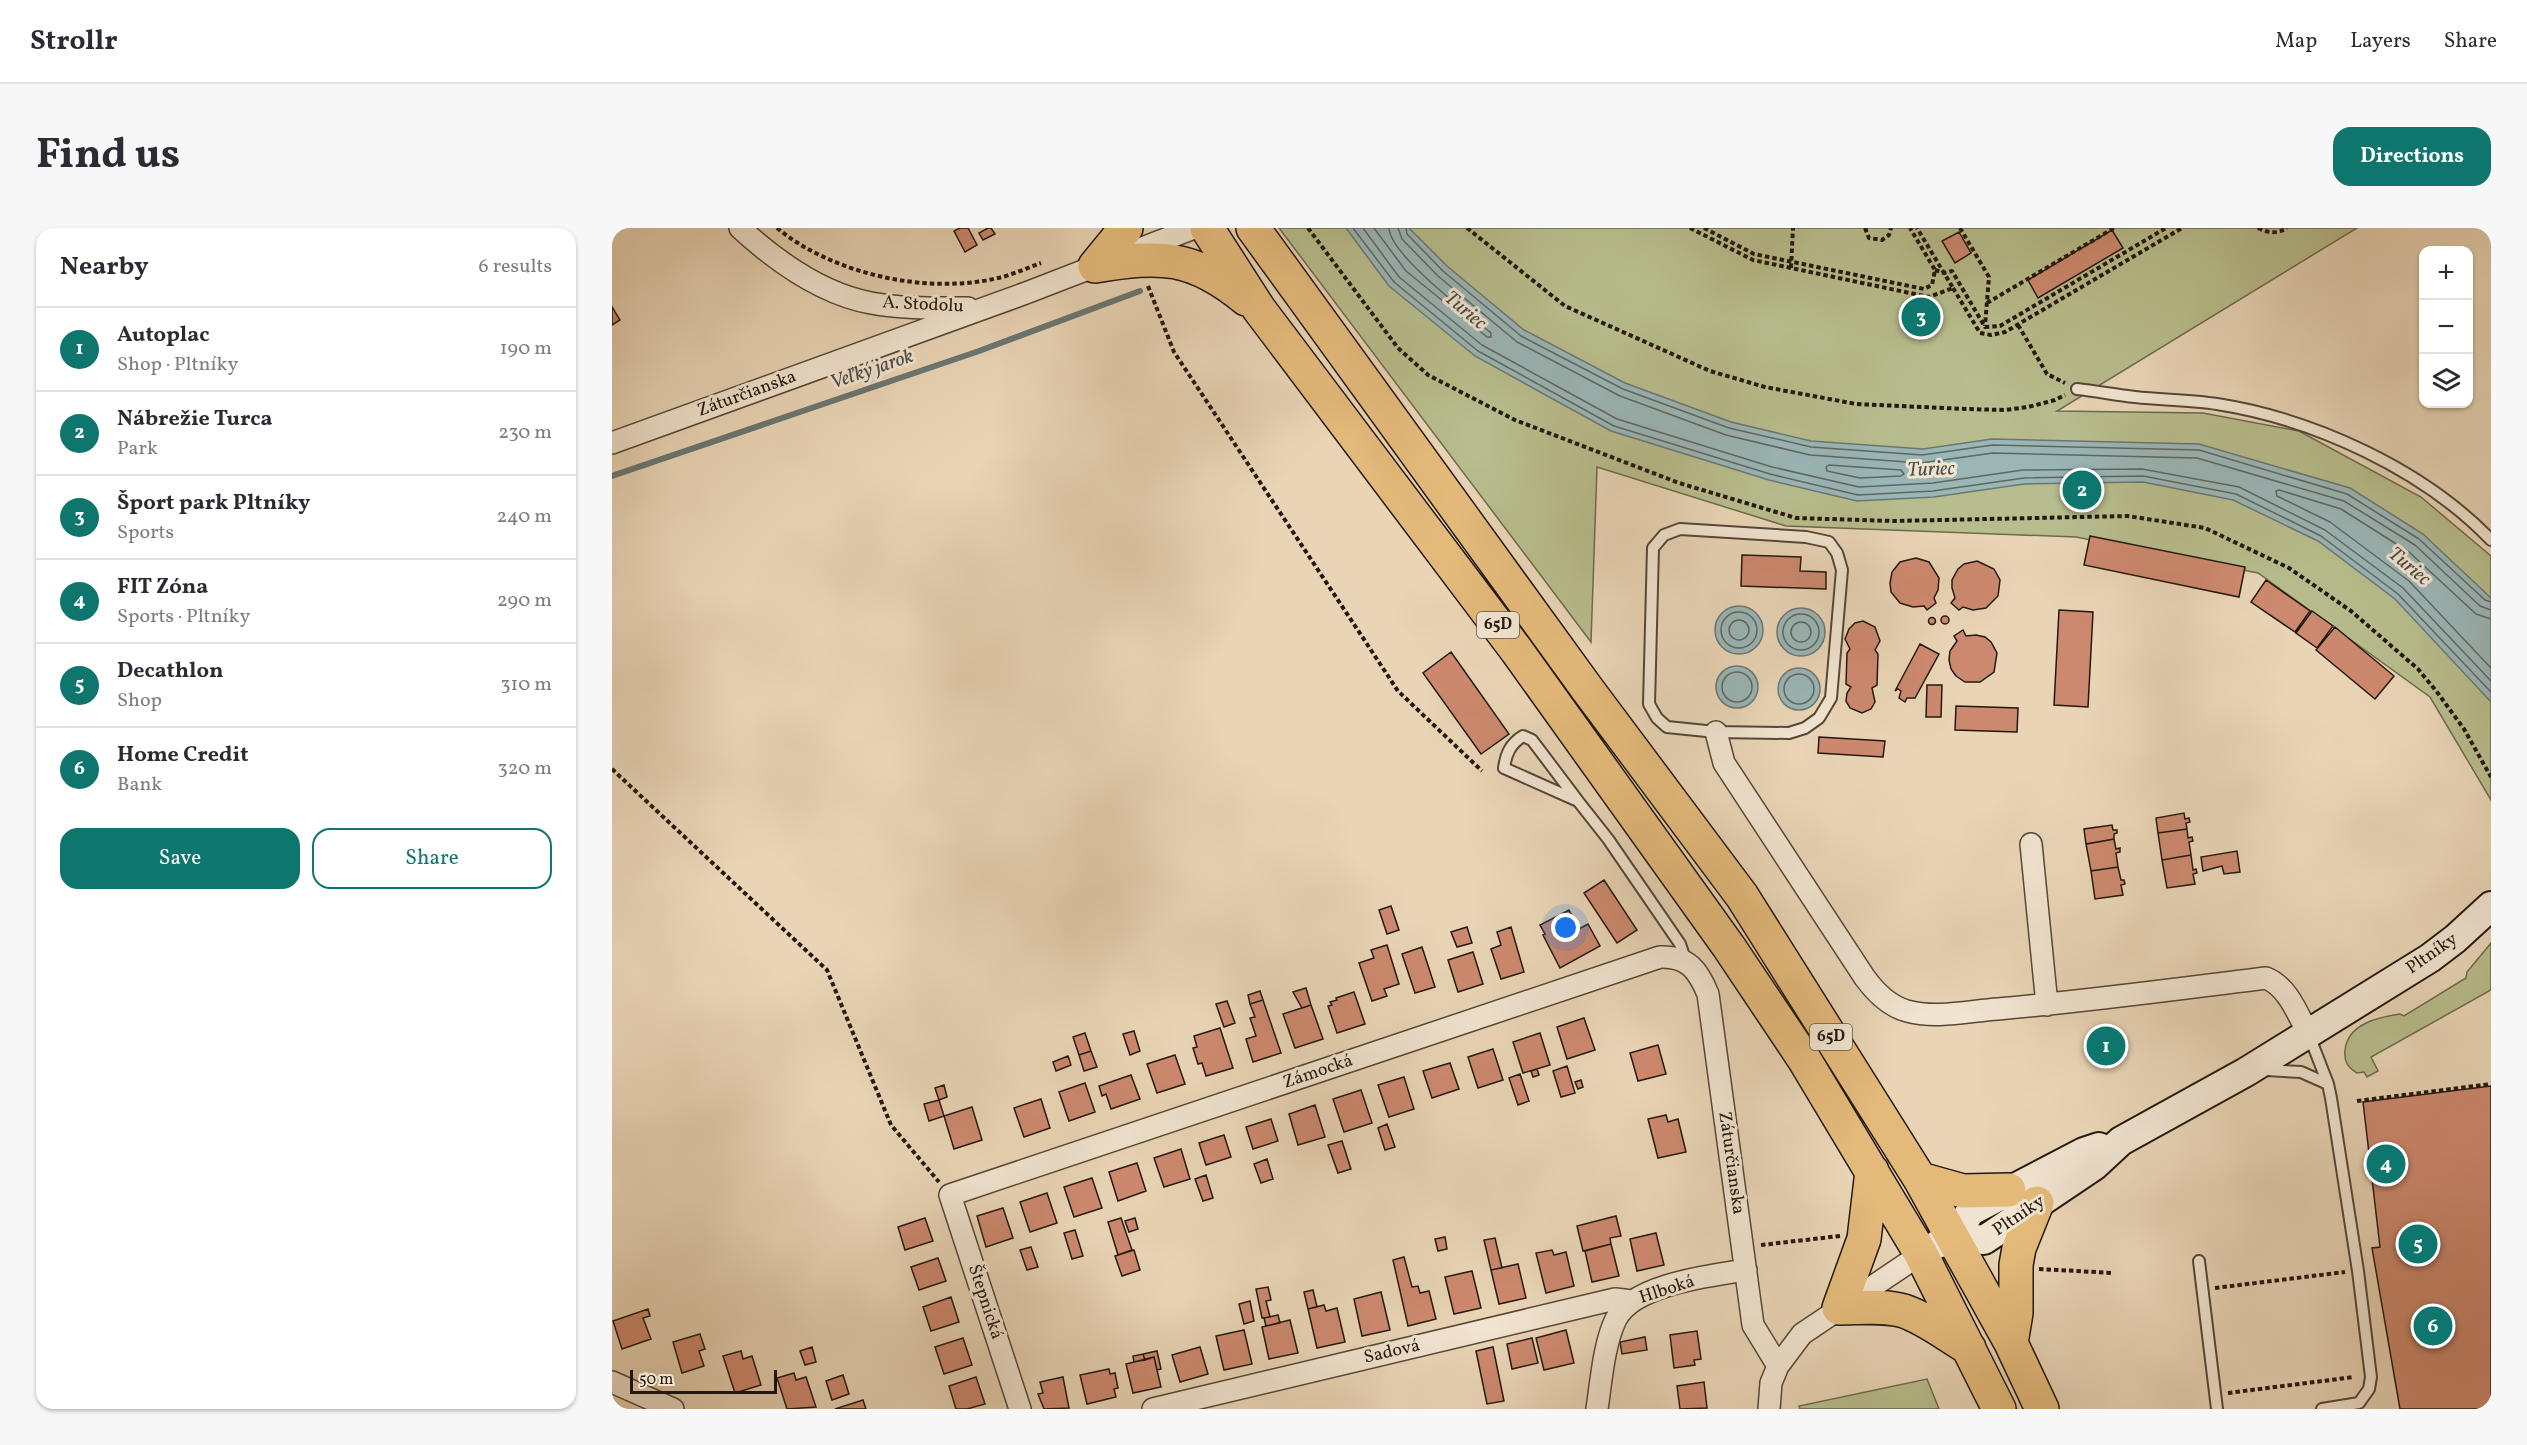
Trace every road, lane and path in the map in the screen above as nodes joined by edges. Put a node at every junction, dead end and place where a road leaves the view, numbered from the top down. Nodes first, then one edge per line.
1 (740, 228) edge
2 (777, 228) edge
3 (1126, 228) edge
4 (1194, 228) edge
5 (1207, 228) edge
6 (1253, 228) edge
7 (1308, 228) edge
8 (1467, 228) edge
9 (1690, 228) edge
10 (1704, 228) edge
11 (1793, 228) edge
12 (1865, 228) edge
13 (1891, 228) edge
14 (1910, 228) edge
15 (1917, 228) edge
16 (1960, 228) edge
17 (2114, 228) edge
18 (2166, 228) edge
19 (2182, 228) edge
20 (2258, 228) edge
21 (2287, 228) edge
22 (1792, 262) junction
23 (1044, 263) dead end
24 (1095, 266) junction
25 (1791, 268) junction
26 (1935, 270) junction
27 (1944, 273) junction
28 (1147, 283) dead end
29 (1953, 288) junction
30 (1987, 303) junction
31 (984, 308) junction
32 (1259, 309) junction
33 (2018, 325) junction
34 (1985, 327) junction
35 (2077, 389) junction
36 (612, 443) edge
37 (2491, 540) edge
38 (1716, 732) junction
39 (612, 769) edge
40 (1482, 771) dead end
41 (2491, 777) edge
42 (1578, 801) junction
43 (2031, 844) dead end
44 (2491, 906) edge
45 (1686, 962) junction
46 (2047, 1005) junction
47 (2308, 1033) junction
48 (2246, 1072) junction
49 (2328, 1084) junction
50 (2491, 1084) edge
51 (2357, 1101) dead end
52 (1872, 1171) junction
53 (1920, 1179) junction
54 (950, 1196) junction
55 (2023, 1197) junction
56 (1842, 1235) dead end
57 (1953, 1236) junction
58 (1743, 1247) junction
59 (1921, 1254) junction
60 (2199, 1261) dead end
61 (2029, 1268) dead end
62 (1746, 1270) junction
63 (2358, 1271) junction
64 (2113, 1273) dead end
65 (2202, 1290) junction
66 (1632, 1301) junction
67 (1839, 1308) junction
68 (2011, 1342) junction
69 (1969, 1348) junction
70 (1778, 1366) junction
71 (2354, 1377) dead end
72 (612, 1382) edge
73 (2215, 1395) junction
74 (674, 1409) edge
75 (1020, 1409) edge
76 (1153, 1409) edge
77 (1597, 1409) edge
78 (1769, 1409) edge
79 (1999, 1409) edge
80 (2043, 1409) edge
81 (2217, 1409) edge
82 (2322, 1409) edge

1 - 31 street, A. Stodolu
2 - 23 path
3 - 24 main road
4 - 24 street, Záturčianska
5 - 32 main road, 65D
6 - 53 main road, 65D
7 - 41 path
8 - 35 path
9 - 25 path
10 - 22 path
11 - 22 path
12 - 13 path
14 - 26 path
15 - 27 path
16 - 30 path
17 - 30 path
18 - 34 path
19 - 33 path
20 - 21 path
22 - 25 path
22 - 26 path
24 - 31 street, Záturčianska
24 - 32 main road
25 - 29 path
26 - 27 path
27 - 29 path
27 - 34 path
28 - 40 path
29 - 33 path
30 - 34 path
31 - 36 street, Záturčianska
32 - 52 main road, 65D
33 - 35 path
35 - 37 lane
38 - 38 lane
38 - 46 street
39 - 54 path
42 - 42 lane
42 - 45 lane
43 - 46 street
44 - 47 street, Pltníky
45 - 54 street, Zámocká
45 - 58 street, Záturčianska
46 - 47 street
47 - 48 street, Pltníky
47 - 49 lane
48 - 49 lane
48 - 55 street, Pltníky
49 - 63 lane
50 - 51 path
52 - 59 main road, 65D
52 - 67 main road
53 - 55 main road
53 - 57 main road, 65D
54 - 75 street, Štepnická
55 - 57 street, Pltníky
55 - 68 main road
56 - 58 path
57 - 59 street
57 - 68 main road, 65D
58 - 62 street, Záturčianska
59 - 67 street
59 - 69 main road, 65D
60 - 65 lane
61 - 64 path
62 - 66 street, Hlboká
62 - 70 street, Záturčianska
63 - 65 path
63 - 82 lane
65 - 73 lane
66 - 76 street, Sadová
66 - 77 street, Hlboká
67 - 69 main road
67 - 70 street
68 - 80 main road, 65D
69 - 79 main road, 65D
70 - 78 street
71 - 73 path
72 - 74 street
73 - 81 lane

